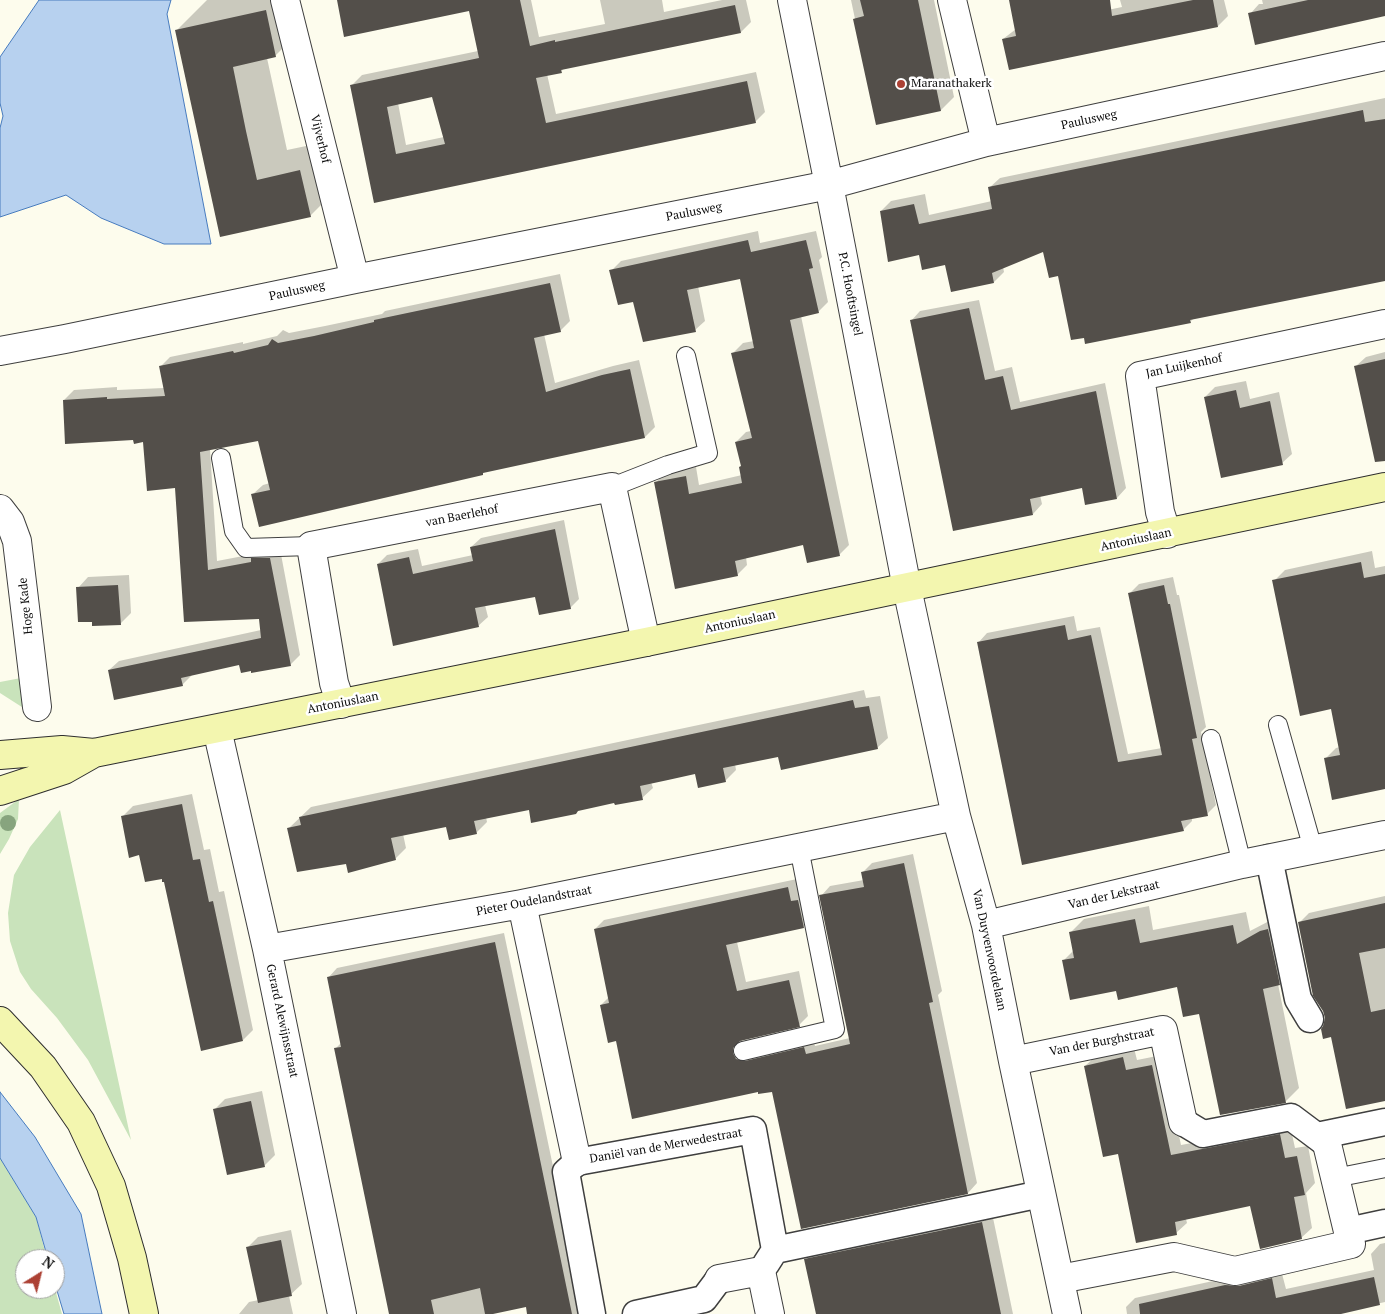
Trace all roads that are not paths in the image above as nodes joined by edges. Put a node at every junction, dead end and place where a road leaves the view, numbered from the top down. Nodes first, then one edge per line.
1 (285, 0) edge
2 (792, 0) edge
3 (952, 0) edge
4 (1385, 56) edge
5 (986, 142) junction
6 (830, 185) junction
7 (355, 279) junction
8 (1385, 324) edge
9 (0, 351) edge
10 (686, 356) dead end
11 (221, 458) dead end
12 (612, 487) junction
13 (1385, 487) edge
14 (0, 510) edge
15 (1167, 534) junction
16 (311, 546) junction
17 (907, 588) junction
18 (646, 642) junction
19 (340, 704) junction
20 (37, 707) dead end
21 (1278, 725) dead end
22 (217, 729) junction
23 (1211, 739) dead end
24 (94, 753) junction
25 (0, 755) edge
26 (0, 791) edge
27 (956, 816) junction
28 (1385, 835) edge
29 (799, 848) junction
30 (1313, 849) junction
31 (1269, 858) junction
32 (1242, 864) junction
33 (522, 904) junction
34 (986, 925) junction
35 (267, 949) junction
36 (1310, 1019) dead end
37 (0, 1021) edge
38 (743, 1051) dead end
39 (1013, 1061) junction
40 (1183, 1122) joint
41 (1385, 1122) edge
42 (1322, 1140) junction
43 (577, 1162) junction
44 (1385, 1168) edge
45 (1335, 1178) junction
46 (1041, 1194) junction
47 (1385, 1223) edge
48 (1348, 1231) junction
49 (768, 1261) junction
50 (1060, 1278) junction
51 (719, 1279) joint
52 (144, 1314) edge
53 (342, 1314) edge
54 (592, 1314) edge
55 (636, 1314) edge
56 (770, 1314) edge
57 (1067, 1314) edge

1 - 7 street, Vijverhof
2 - 6 street, P.C. Hooftsingel
3 - 5 street
4 - 5 street, Paulusweg
5 - 6 street, Paulusweg
6 - 7 street, Paulusweg
6 - 17 street, P.C. Hooftsingel
7 - 9 street, Paulusweg
8 - 15 street, Jan Luijkenhof
10 - 12 lane, van Baerlehof
11 - 16 lane, van Baerlehof
12 - 16 street, van Baerlehof
12 - 18 street
13 - 15 main road, Antoniuslaan
14 - 20 street, Hoge Kade
15 - 17 main road, Antoniuslaan
16 - 19 street
17 - 18 main road, Antoniuslaan
17 - 27 street, Van Duyvenvoordelaan
18 - 19 main road, Antoniuslaan
19 - 22 main road, Antoniuslaan
21 - 30 lane
22 - 24 main road, Antoniuslaan
22 - 35 street, Gerard Alewijnsstraat
23 - 32 lane
24 - 25 main road, Antoniuslaan
24 - 26 main road, Antoniuslaan
27 - 29 street, Pieter Oudelandstraat
27 - 34 street, Van Duyvenvoordelaan
28 - 30 street, Van der Lekstraat
29 - 33 street, Pieter Oudelandstraat
29 - 38 lane
30 - 31 street, Van der Lekstraat
31 - 32 street, Van der Lekstraat
31 - 36 street
32 - 34 street, Van der Lekstraat
33 - 35 street, Pieter Oudelandstraat
33 - 43 street, Daniël van de Merwedestraat
34 - 39 street, Van Duyvenvoordelaan
35 - 53 street, Gerard Alewijnsstraat
37 - 52 main road
39 - 40 street, Van der Burghstraat
39 - 46 street, Van Duyvenvoordelaan
40 - 42 street, Van der Burghstraat
41 - 42 street
42 - 45 street
43 - 49 street, Daniël van de Merwedestraat
43 - 54 street, Daniël van de Merwedestraat
44 - 45 lane
45 - 48 street
46 - 49 street
46 - 50 street, Van Duyvenvoordelaan
47 - 48 street
48 - 50 street
49 - 51 street
49 - 56 street, Daniël van de Merwedestraat
50 - 57 street, Van Duyvenvoordelaan
51 - 55 street

